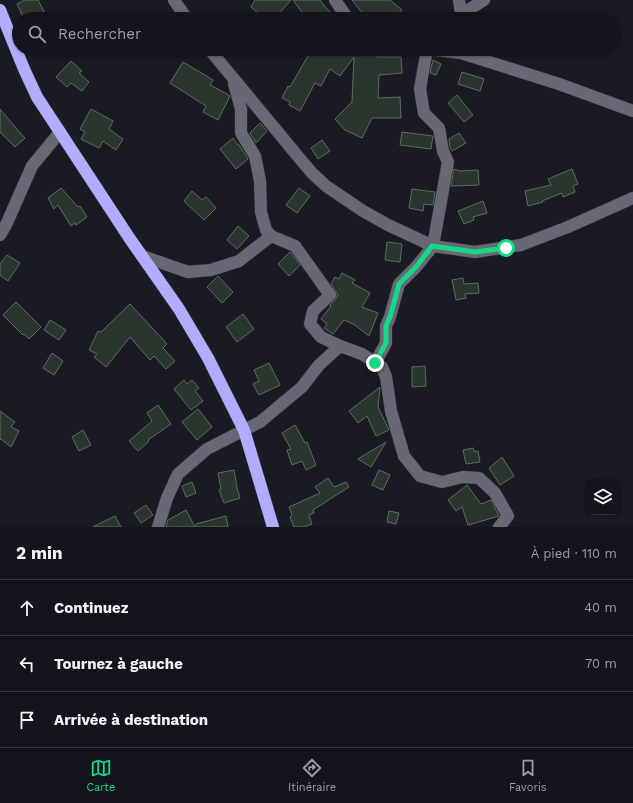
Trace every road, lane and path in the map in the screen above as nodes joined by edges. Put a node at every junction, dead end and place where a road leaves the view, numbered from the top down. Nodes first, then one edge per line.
1 (174, 0) edge
2 (335, 0) edge
3 (459, 0) edge
4 (484, 0) edge
5 (0, 10) edge
6 (182, 12) edge
7 (343, 12) edge
8 (461, 12) edge
9 (468, 12) edge
10 (12, 40) edge
11 (19, 56) edge
12 (215, 56) edge
13 (426, 56) edge
14 (476, 56) edge
15 (232, 77) junction
16 (633, 111) edge
17 (60, 132) junction
18 (633, 198) edge
19 (0, 235) edge
20 (271, 236) junction
21 (432, 246) junction
22 (142, 256) junction
23 (340, 346) junction
24 (375, 363) junction
25 (244, 430) junction
26 (158, 527) edge
27 (273, 527) edge
28 (499, 527) edge

1 - 6 street
2 - 7 street
3 - 8 street
4 - 9 street
5 - 10 highway
11 - 17 highway
12 - 15 street
13 - 21 street
14 - 16 street
15 - 20 street
15 - 21 street
17 - 19 street
17 - 22 highway
18 - 21 street
20 - 22 street
20 - 23 street
21 - 24 street
22 - 25 highway
23 - 24 street
23 - 25 street
24 - 28 street
25 - 26 street
25 - 27 highway

